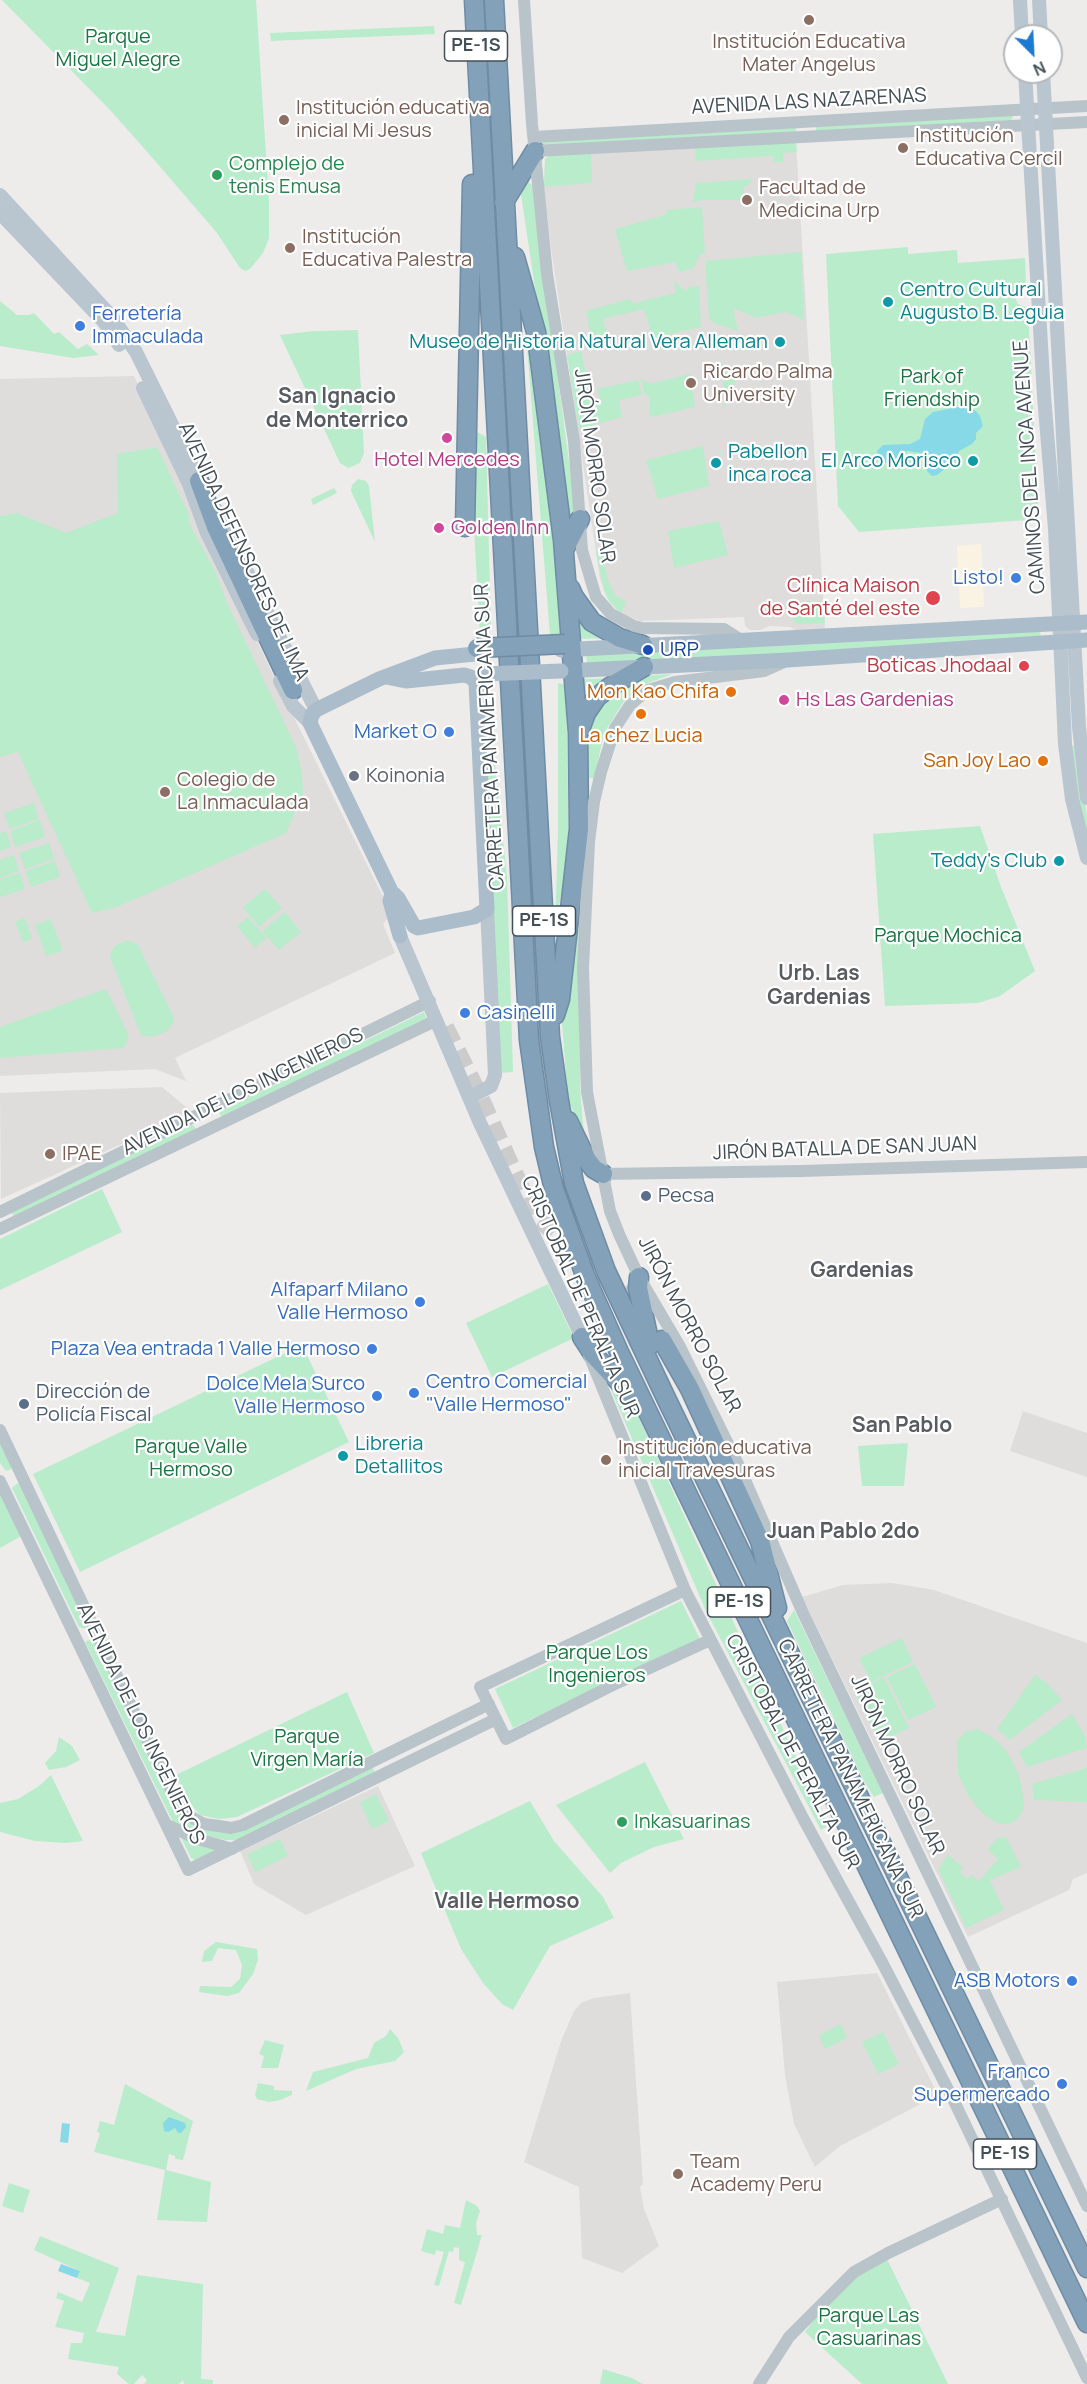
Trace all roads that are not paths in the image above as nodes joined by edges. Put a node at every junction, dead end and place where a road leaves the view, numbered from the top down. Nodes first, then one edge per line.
1 (474, 0) edge
2 (494, 0) edge
3 (524, 0) edge
4 (1020, 0) edge
5 (1039, 0) edge
6 (1021, 24) edge
7 (1040, 24) edge
8 (1026, 84) edge
9 (1044, 84) edge
10 (478, 92) junction
11 (1087, 106) edge
12 (1045, 109) junction
13 (1028, 110) junction
14 (1087, 122) edge
15 (1046, 124) junction
16 (1029, 125) junction
17 (534, 144) junction
18 (0, 195) edge
19 (504, 202) junction
20 (0, 213) edge
21 (506, 221) junction
22 (199, 481) junction
23 (580, 519) junction
24 (465, 527) dead end
25 (564, 550) junction
26 (567, 581) junction
27 (1074, 623) edge
28 (743, 641) junction
29 (1074, 641) edge
30 (643, 645) junction
31 (567, 647) junction
32 (474, 651) junction
33 (788, 660) junction
34 (644, 667) junction
35 (567, 671) junction
36 (385, 677) junction
37 (443, 677) junction
38 (480, 678) junction
39 (293, 690) dead end
40 (313, 716) junction
41 (578, 733) junction
42 (1087, 798) edge
43 (1087, 858) edge
44 (392, 894) junction
45 (487, 909) junction
46 (400, 936) joint
47 (430, 1001) junction
48 (408, 1012) junction
49 (437, 1020) junction
50 (417, 1030) junction
51 (550, 1037) junction
52 (470, 1097) junction
53 (559, 1101) junction
54 (1087, 1162) edge
55 (603, 1174) junction
56 (0, 1212) edge
57 (0, 1229) edge
58 (639, 1277) junction
59 (582, 1337) junction
60 (663, 1340) dead end
61 (666, 1398) junction
62 (649, 1415) junction
63 (0, 1430) edge
64 (0, 1481) edge
65 (685, 1590) junction
66 (777, 1627) junction
67 (710, 1640) junction
68 (489, 1704) junction
69 (496, 1719) junction
70 (167, 1825) junction
71 (232, 1849) junction
72 (1002, 2199) junction
73 (1087, 2206) edge
74 (1087, 2268) edge
75 (1087, 2323) edge
76 (1087, 2378) edge
77 (759, 2384) edge

1 - 10 highway, CARRETERA PANAMERICANA SUR / PE-1S
2 - 19 highway, CARRETERA PANAMERICANA SUR / PE-1S
3 - 17 street, JIRÓN MORRO SOLAR
4 - 6 main road
5 - 7 main road
8 - 13 main road, CAMINOS DEL INCA AVENUE
9 - 12 main road, CAMINOS DEL INCA AVENUE
10 - 24 highway
10 - 62 highway, CARRETERA PANAMERICANA SUR / PE-1S
11 - 12 street, AVENIDA LAS NAZARENAS
12 - 13 street, AVENIDA LAS NAZARENAS
12 - 15 main road, CAMINOS DEL INCA AVENUE
13 - 16 main road, CAMINOS DEL INCA AVENUE
13 - 17 street, AVENIDA LAS NAZARENAS
14 - 15 street, AVENIDA LAS NAZARENAS
15 - 16 street, AVENIDA LAS NAZARENAS
15 - 27 main road, CAMINOS DEL INCA AVENUE
16 - 17 street, AVENIDA LAS NAZARENAS
16 - 27 main road, CAMINOS DEL INCA AVENUE
17 - 19 highway
17 - 23 street, JIRÓN MORRO SOLAR
18 - 22 main road, AVENIDA DEFENSORES DE LIMA
19 - 21 highway, CARRETERA PANAMERICANA SUR / PE-1S
20 - 40 main road, AVENIDA DEFENSORES DE LIMA
21 - 25 highway
21 - 51 highway, CARRETERA PANAMERICANA SUR / PE-1S
22 - 39 highway
22 - 40 main road, AVENIDA DEFENSORES DE LIMA
23 - 25 highway
23 - 28 street, JIRÓN MORRO SOLAR
25 - 26 highway
26 - 30 highway
26 - 31 highway
27 - 28 main road
27 - 29 main road, CAMINOS DEL INCA AVENUE
28 - 30 main road
29 - 33 main road
29 - 42 main road
29 - 43 main road, CAMINOS DEL INCA AVENUE
30 - 31 main road
31 - 32 highway, bridge
31 - 35 highway
32 - 36 main road
32 - 37 main road
33 - 34 main road
33 - 55 street, JIRÓN MORRO SOLAR
34 - 35 main road
34 - 41 highway
35 - 38 main road, bridge
35 - 41 highway
36 - 37 main road
36 - 40 main road
37 - 38 main road
38 - 45 main road
40 - 44 main road, AVENIDA DEFENSORES DE LIMA
41 - 51 highway
44 - 45 main road
44 - 46 main road, AVENIDA DEFENSORES DE LIMA
45 - 52 main road
46 - 47 main road, CRISTOBAL DE PERALTA SUR
47 - 48 street, AVENIDA DE LOS INGENIEROS
47 - 49 main road, CRISTOBAL DE PERALTA SUR
48 - 50 street
48 - 56 street, AVENIDA DE LOS INGENIEROS
49 - 50 street, AVENIDA DE LOS INGENIEROS
49 - 52 main road, CRISTOBAL DE PERALTA SUR
50 - 57 street, AVENIDA DE LOS INGENIEROS
51 - 53 highway, CARRETERA PANAMERICANA SUR / PE-1S
52 - 59 main road, CRISTOBAL DE PERALTA SUR
53 - 55 highway
53 - 61 highway, CARRETERA PANAMERICANA SUR / PE-1S
54 - 55 street, JIRÓN BATALLA DE SAN JUAN
55 - 58 street, JIRÓN MORRO SOLAR
58 - 61 highway
58 - 73 street, JIRÓN MORRO SOLAR
59 - 62 highway
59 - 65 street, CRISTOBAL DE PERALTA SUR
60 - 66 highway
61 - 66 highway, CARRETERA PANAMERICANA SUR / PE-1S
62 - 75 highway, CARRETERA PANAMERICANA SUR / PE-1S
63 - 68 street, AVENIDA DE LOS INGENIEROS
64 - 70 street, AVENIDA DE LOS INGENIEROS
65 - 67 street, CRISTOBAL DE PERALTA SUR
65 - 68 street
66 - 74 highway, CARRETERA PANAMERICANA SUR / PE-1S
67 - 69 street
67 - 72 street, CRISTOBAL DE PERALTA SUR
68 - 69 street
69 - 71 street, AVENIDA DE LOS INGENIEROS
70 - 71 street
70 - 71 street, AVENIDA DE LOS INGENIEROS
72 - 76 street, CRISTOBAL DE PERALTA SUR
72 - 77 street

